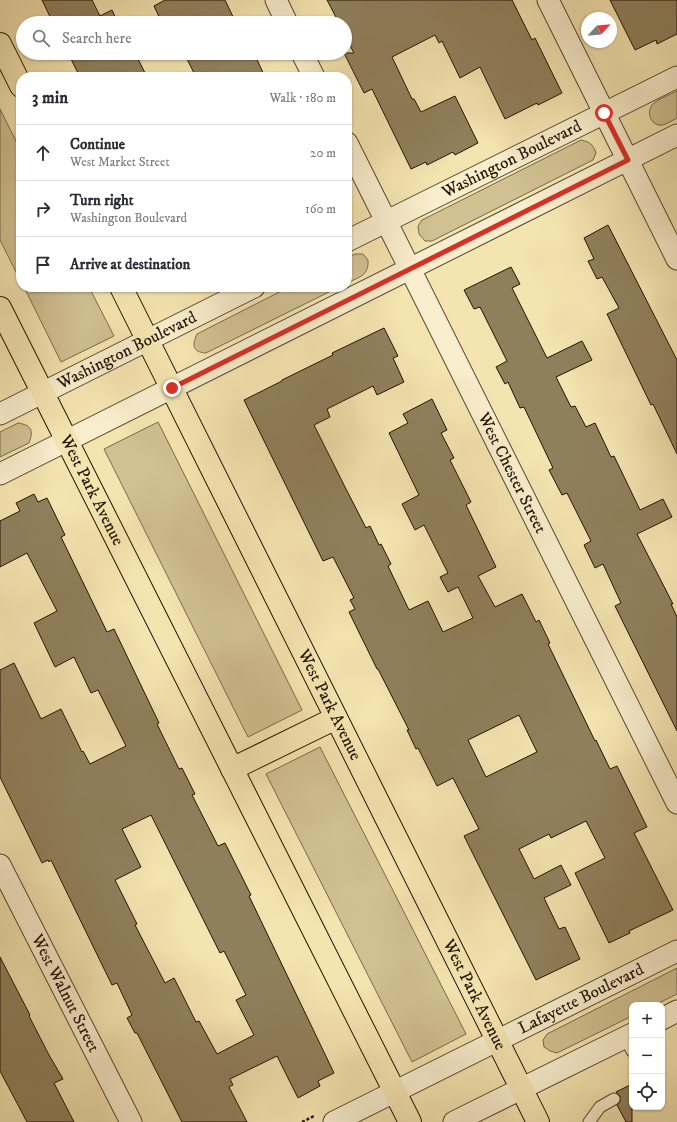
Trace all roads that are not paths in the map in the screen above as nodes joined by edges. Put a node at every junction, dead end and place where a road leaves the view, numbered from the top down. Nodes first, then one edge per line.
1 (276, 0) edge
2 (548, 0) edge
3 (284, 16) edge
4 (0, 44) edge
5 (306, 60) edge
6 (312, 72) edge
7 (16, 76) edge
8 (677, 77) edge
9 (604, 113) junction
10 (677, 135) edge
11 (352, 153) edge
12 (628, 160) junction
13 (386, 222) junction
14 (352, 239) edge
15 (677, 259) edge
16 (410, 269) junction
17 (124, 292) edge
18 (244, 292) edge
19 (0, 308) edge
20 (148, 340) junction
21 (172, 388) junction
22 (42, 393) junction
23 (0, 414) edge
24 (66, 441) junction
25 (0, 474) edge
26 (336, 718) junction
27 (232, 769) junction
28 (677, 804) edge
29 (0, 865) edge
30 (677, 951) edge
31 (677, 1011) edge
32 (665, 1017) edge
33 (629, 1040) edge
34 (498, 1041) junction
35 (521, 1089) junction
36 (395, 1092) junction
37 (614, 1099) dead end
38 (131, 1122) edge
39 (334, 1122) edge
40 (410, 1122) edge
41 (454, 1122) edge
42 (538, 1122) edge
43 (589, 1122) edge

1 - 3 street
2 - 9 street
4 - 7 highway
5 - 6 street
8 - 9 street, Washington Boulevard
9 - 12 street
9 - 13 street, Washington Boulevard
10 - 12 street
11 - 13 street, West Chester Street
12 - 15 street
12 - 16 street
13 - 14 street, Washington Boulevard
13 - 16 street, West Chester Street
16 - 21 street
16 - 28 street, West Chester Street
17 - 20 highway, West Park Avenue
18 - 20 street, Washington Boulevard
19 - 22 highway, West Park Avenue
20 - 21 highway, West Park Avenue
20 - 22 street, Washington Boulevard
21 - 24 street
21 - 26 highway, West Park Avenue
22 - 23 street, Washington Boulevard
22 - 24 highway, West Park Avenue
24 - 25 street
24 - 27 highway, West Park Avenue
26 - 27 highway
26 - 34 highway, West Park Avenue
27 - 36 highway, West Park Avenue
29 - 38 street, West Walnut Street
30 - 34 street, Lafayette Boulevard
31 - 32 street
33 - 35 street
34 - 35 highway, West Park Avenue
34 - 36 street, Lafayette Boulevard
35 - 41 street
35 - 42 highway, West Park Avenue
36 - 39 street, Lafayette Boulevard
36 - 40 highway, West Park Avenue
37 - 43 lane

